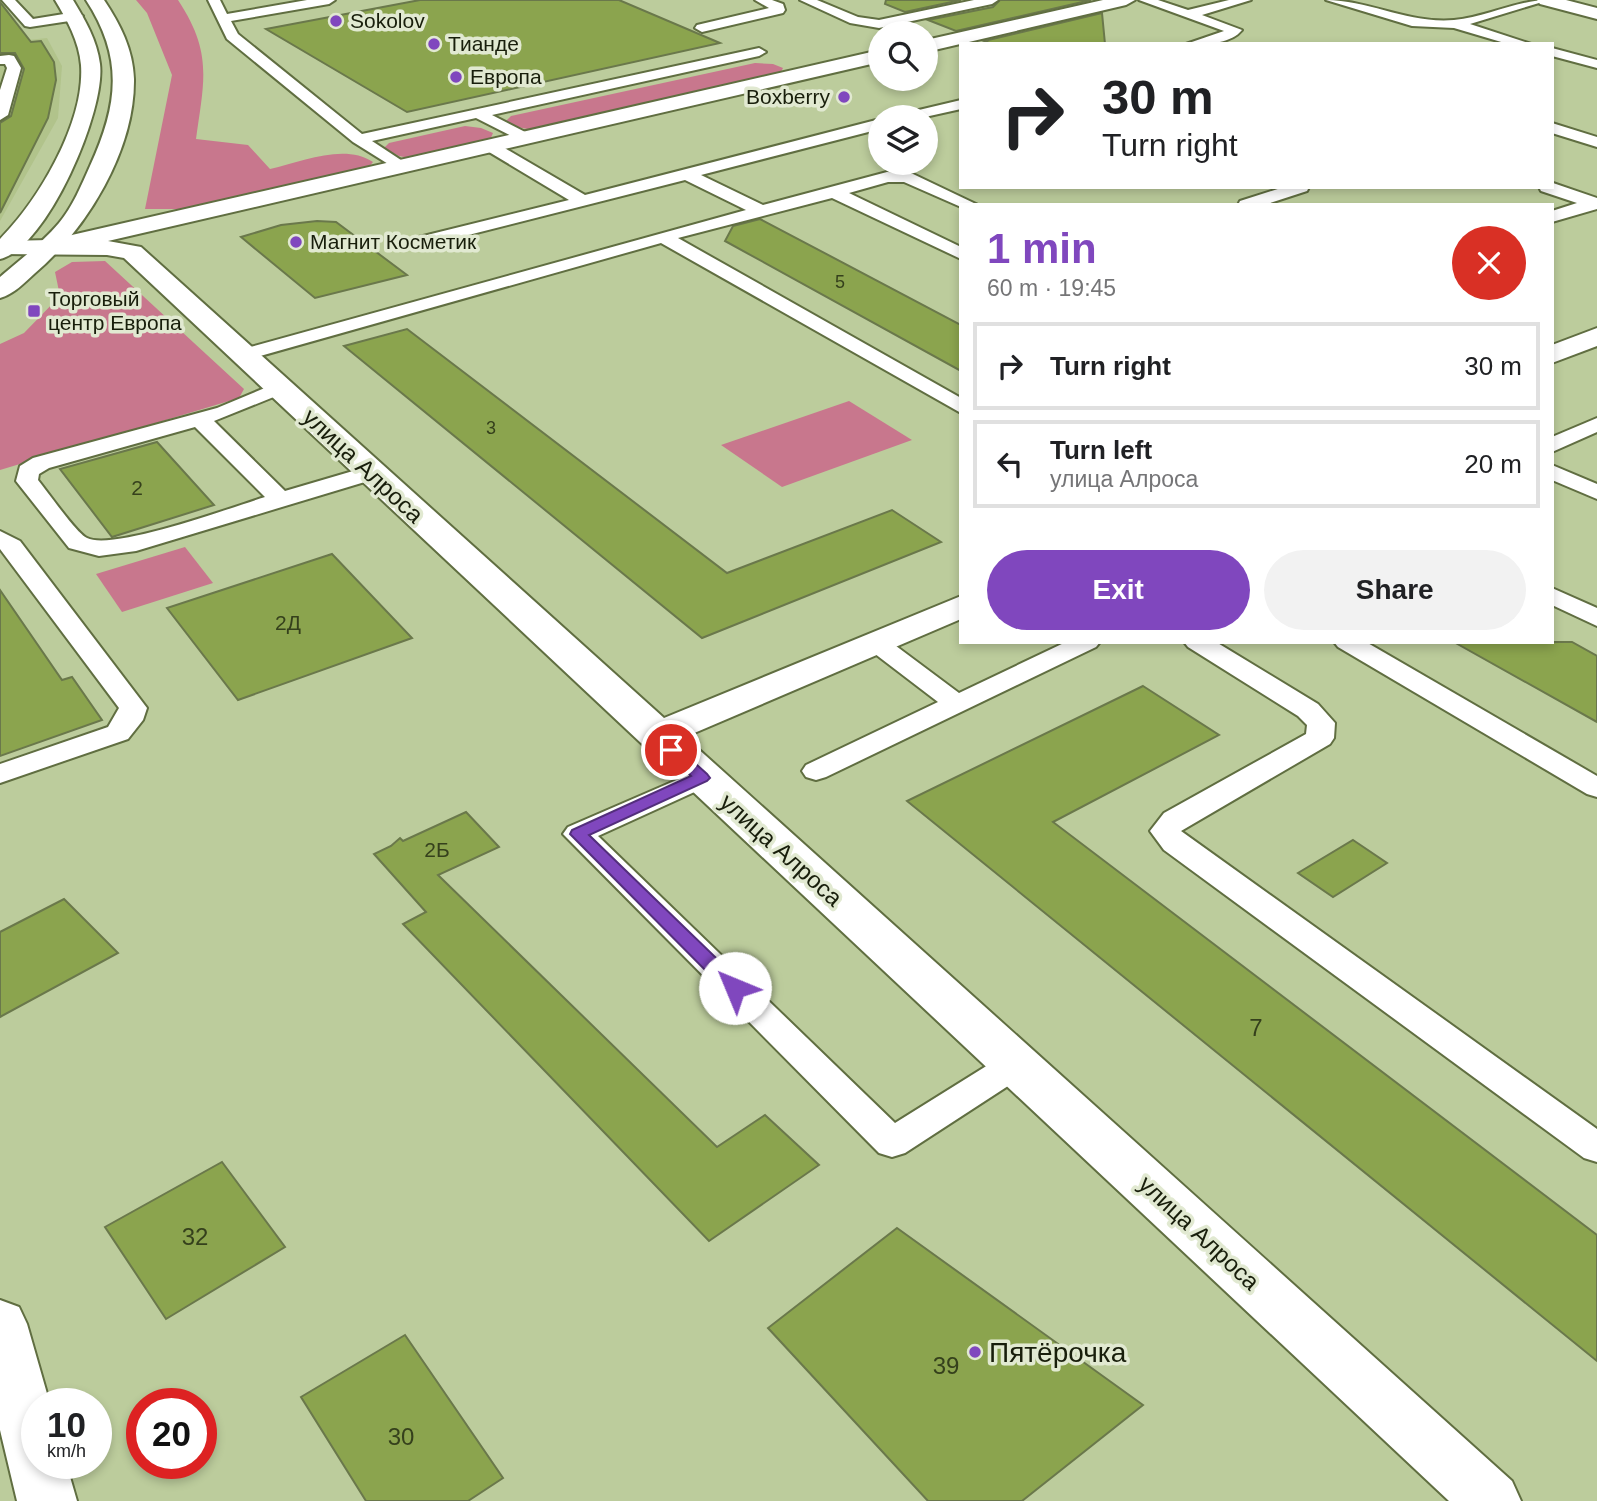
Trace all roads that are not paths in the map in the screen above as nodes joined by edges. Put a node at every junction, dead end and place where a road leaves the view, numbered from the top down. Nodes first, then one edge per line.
1 (8, 0) edge
2 (95, 0) edge
3 (214, 0) edge
4 (329, 0) edge
5 (761, 0) edge
6 (806, 0) edge
7 (992, 0) edge
8 (1126, 0) edge
9 (1145, 0) edge
10 (1245, 0) edge
11 (1332, 0) edge
12 (1545, 0) edge
13 (70, 8) edge
14 (1188, 13) junction
15 (1597, 14) edge
16 (225, 18) junction
17 (1455, 24) junction
18 (702, 27) dead end
19 (1212, 39) junction
20 (1200, 42) edge
21 (1221, 42) edge
22 (1517, 42) edge
23 (938, 43) edge
24 (759, 52) dead end
25 (1554, 53) edge
26 (868, 59) edge
27 (0, 60) edge
28 (1597, 64) edge
29 (959, 104) edge
30 (938, 110) edge
31 (0, 114) edge
32 (480, 114) junction
33 (868, 127) edge
34 (1554, 129) edge
35 (524, 138) junction
36 (359, 139) junction
37 (1597, 142) edge
38 (490, 146) junction
39 (401, 167) junction
40 (686, 174) junction
41 (1295, 189) edge
42 (1553, 189) edge
43 (834, 192) junction
44 (583, 201) junction
45 (965, 203) edge
46 (1252, 203) edge
47 (1595, 204) edge
48 (761, 211) junction
49 (1554, 216) edge
50 (663, 237) junction
51 (417, 243) dead end
52 (50, 247) junction
53 (2, 250) edge
54 (959, 253) edge
55 (0, 290) edge
56 (1597, 336) edge
57 (1554, 354) edge
58 (243, 355) junction
59 (279, 388) junction
60 (959, 406) edge
61 (199, 418) junction
62 (1597, 424) edge
63 (1554, 445) edge
64 (370, 473) junction
65 (1554, 473) edge
66 (1597, 492) edge
67 (281, 500) junction
68 (0, 538) edge
69 (1554, 596) edge
70 (959, 607) edge
71 (1597, 618) edge
72 (875, 642) junction
73 (1083, 644) edge
74 (1200, 644) edge
75 (1350, 644) edge
76 (957, 704) junction
77 (655, 736) junction
78 (816, 771) dead end
79 (0, 774) edge
80 (702, 778) junction
81 (1597, 788) edge
82 (1016, 1064) junction
83 (1597, 1148) edge
84 (0, 1324) edge
85 (21, 1402) edge
86 (41, 1479) edge
87 (47, 1501) edge
88 (1491, 1501) edge

1 - 13 lane
2 - 52 street
3 - 16 lane
4 - 16 lane
5 - 18 lane
6 - 7 lane
8 - 23 street
9 - 14 lane
10 - 14 lane
11 - 17 lane
12 - 15 street
12 - 17 lane
13 - 53 street
14 - 19 lane
16 - 36 lane
17 - 22 lane
19 - 20 lane
19 - 21 lane
24 - 32 lane
25 - 28 lane
26 - 35 street
27 - 31 lane
29 - 30 lane
32 - 35 lane
32 - 36 lane
33 - 40 lane
34 - 37 lane
35 - 38 street
36 - 39 lane
38 - 39 street
38 - 44 lane
39 - 52 street
40 - 44 lane
40 - 48 lane
41 - 46 lane
42 - 47 lane
43 - 45 lane
43 - 48 lane
43 - 54 lane
44 - 51 lane
47 - 49 lane
48 - 50 lane
50 - 58 lane
50 - 60 lane
52 - 53 street
52 - 55 street
52 - 58 street, улица Алроса
56 - 57 street
58 - 59 street, улица Алроса
59 - 61 lane
59 - 64 street, улица Алроса
61 - 67 lane
61 - 67 lane
62 - 63 lane
64 - 67 lane
64 - 77 street, улица Алроса
65 - 66 lane
68 - 79 lane
69 - 71 lane
70 - 72 street
72 - 76 lane
72 - 77 street
73 - 76 lane
74 - 83 lane
75 - 81 lane
76 - 78 lane
77 - 80 street, улица Алроса
80 - 82 street, улица Алроса
80 - 82 lane
82 - 88 street, улица Алроса
84 - 85 street
86 - 87 street

